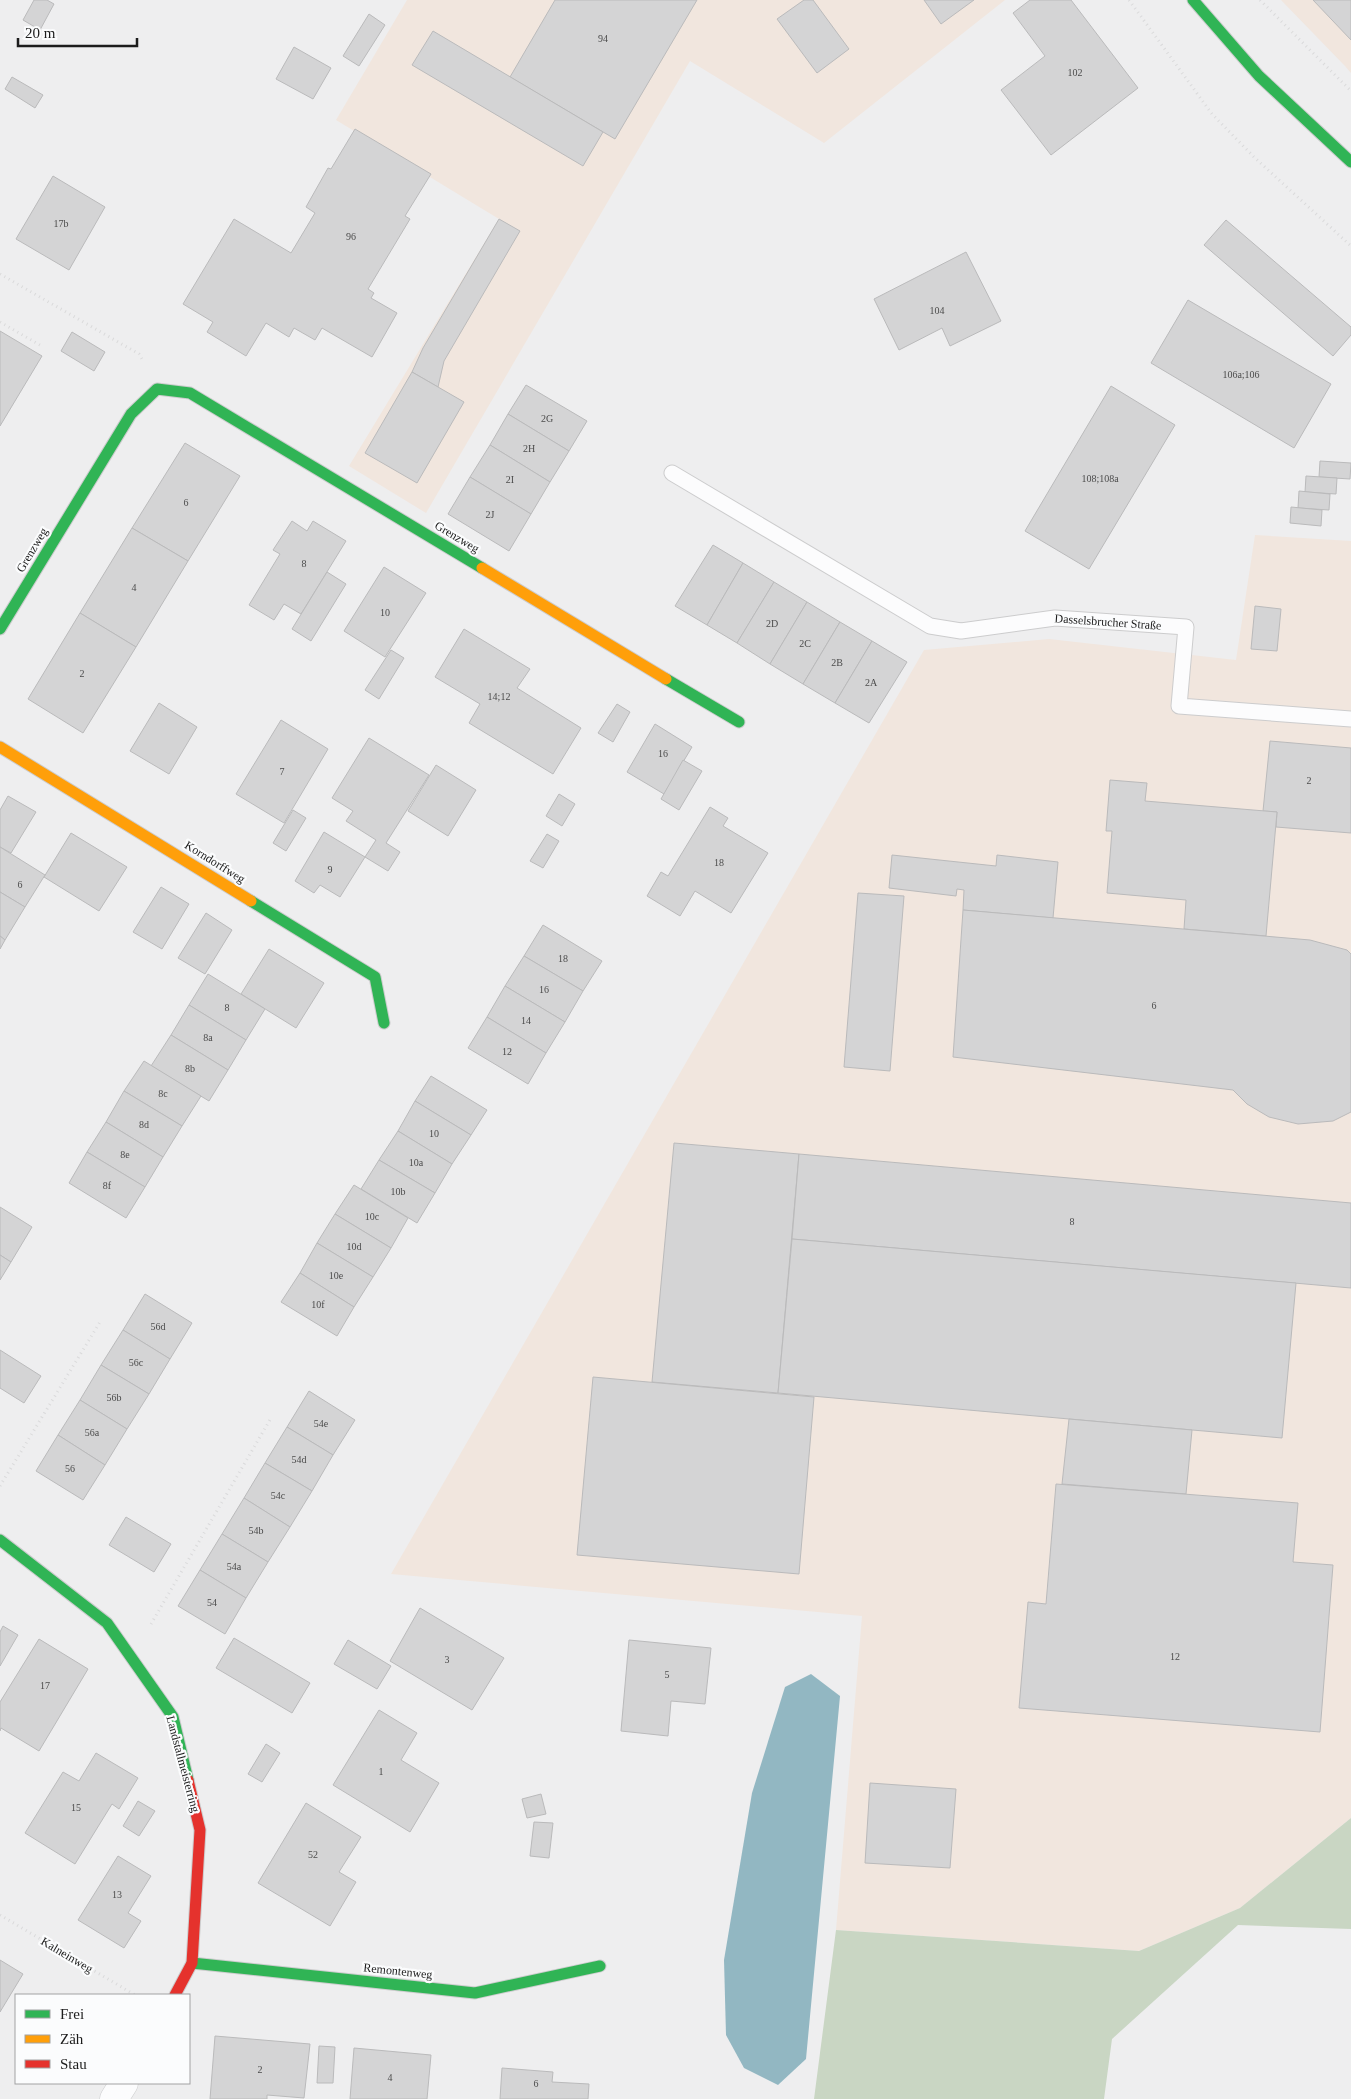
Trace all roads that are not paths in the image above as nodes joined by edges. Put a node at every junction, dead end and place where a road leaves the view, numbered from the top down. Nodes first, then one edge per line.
1 (1193, 0) edge
2 (1351, 162) edge
3 (672, 474) dead end
4 (0, 628) edge
5 (1351, 719) edge
6 (739, 722) dead end
7 (0, 746) edge
8 (384, 1022) dead end
9 (0, 1540) edge
10 (192, 1963) junction
11 (600, 1966) dead end
12 (176, 1994) edge
13 (123, 2084) edge
14 (114, 2099) edge

1 - 2 street
3 - 5 lane, Dasselsbrucher Straße
4 - 6 street, Grenzweg
7 - 8 street, Korndorffweg
9 - 10 street, Landstallmeisterring
10 - 11 street, Remontenweg
10 - 12 street, Landstallmeisterring
13 - 14 street

